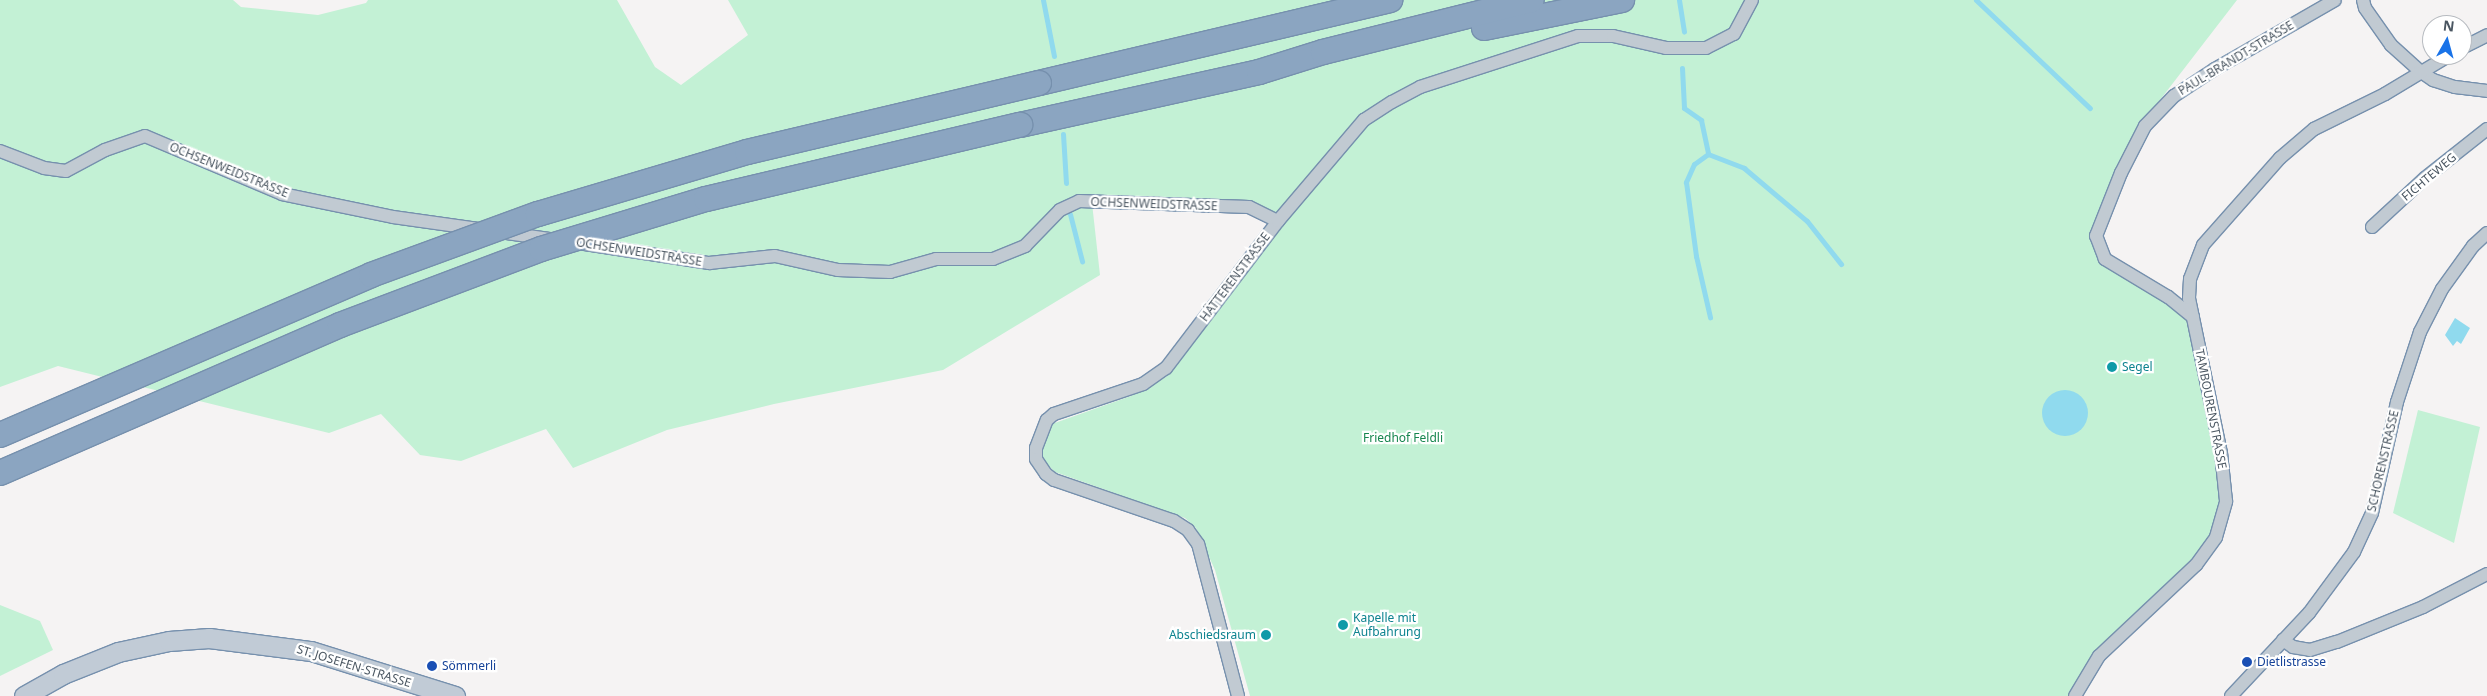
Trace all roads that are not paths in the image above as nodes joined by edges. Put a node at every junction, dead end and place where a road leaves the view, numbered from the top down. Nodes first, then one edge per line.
1 (1390, 0) edge
2 (1532, 0) edge
3 (1622, 0) edge
4 (1752, 0) edge
5 (2335, 0) edge
6 (2363, 0) edge
7 (2487, 35) edge
8 (2472, 43) edge
9 (2431, 65) edge
10 (2420, 71) junction
11 (1259, 72) junction
12 (2487, 91) edge
13 (2487, 128) edge
14 (0, 151) edge
15 (1278, 221) junction
16 (2372, 227) dead end
17 (2487, 233) edge
18 (2193, 318) junction
19 (0, 435) edge
20 (0, 473) edge
21 (2487, 574) edge
22 (2282, 640) junction
23 (24, 696) edge
24 (455, 696) edge
25 (1238, 696) edge
26 (2075, 696) edge
27 (2231, 696) edge

1 - 19 highway, bridge
2 - 11 highway
3 - 11 highway
4 - 15 street, HÄTTERENSTRASSE
5 - 18 street, PAUL-BRANDT-STRASSE
6 - 10 street
7 - 8 street
9 - 10 street, TAMBOURENSTRASSE
10 - 12 street
10 - 18 street, TAMBOURENSTRASSE
11 - 20 highway, bridge
13 - 16 street, FICHTEWEG
14 - 15 street, OCHSENWEIDSTRASSE
15 - 25 street, HÄTTERENSTRASSE
17 - 22 street, SCHORENSTRASSE
18 - 26 street, TAMBOURENSTRASSE
21 - 22 street
22 - 27 street, SCHORENSTRASSE
23 - 24 street, ST. JOSEFEN-STRASSE

